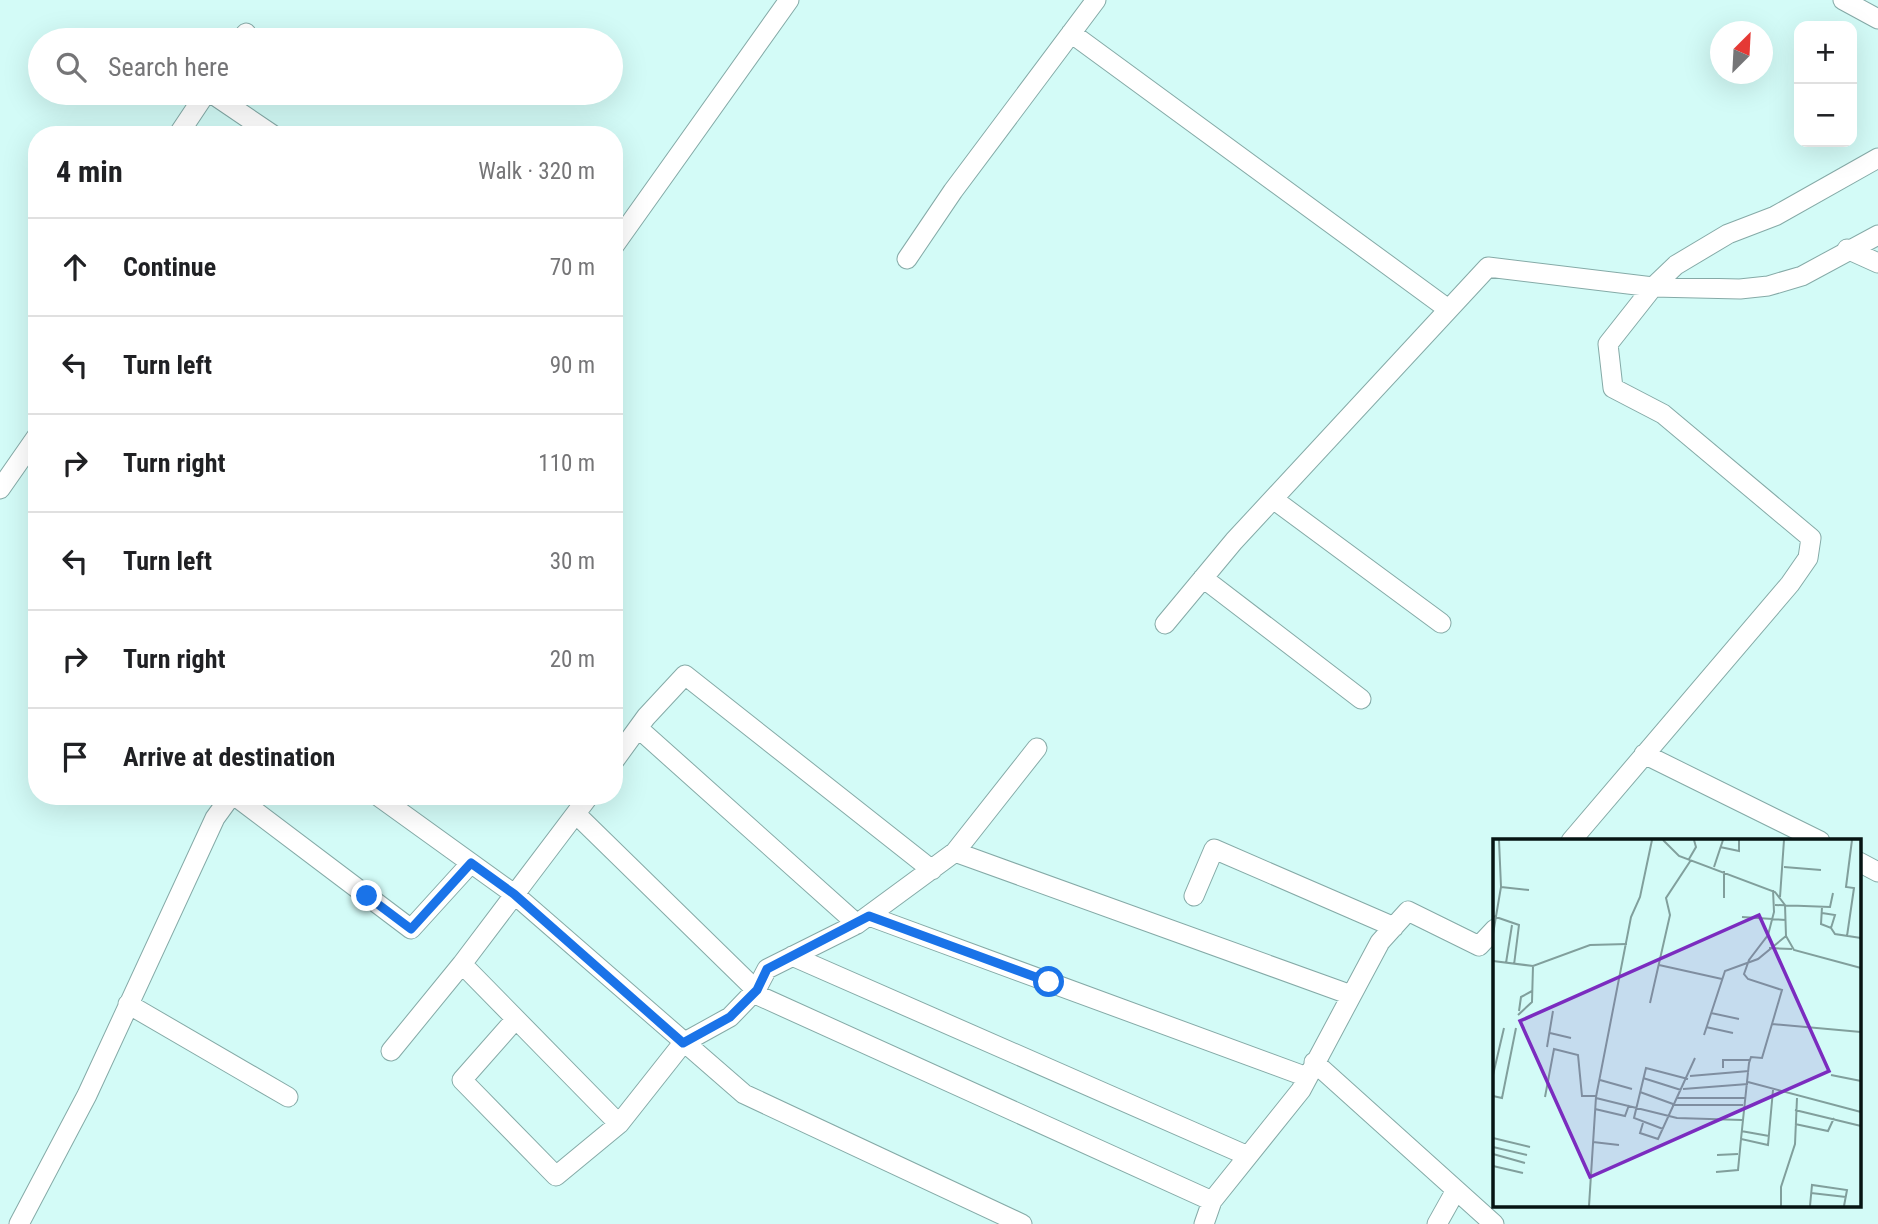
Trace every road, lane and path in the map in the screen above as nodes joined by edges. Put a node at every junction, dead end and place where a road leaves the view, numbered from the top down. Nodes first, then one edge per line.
1 (789, 0) edge
2 (1096, 0) edge
3 (1843, 0) edge
4 (1878, 19) edge
5 (1071, 33) junction
6 (200, 105) edge
7 (227, 105) edge
8 (185, 126) edge
9 (259, 126) edge
10 (1878, 158) edge
11 (623, 233) edge
12 (1878, 234) edge
13 (1847, 249) junction
14 (907, 259) dead end
15 (1878, 263) edge
16 (1653, 287) junction
17 (1448, 309) junction
18 (28, 449) edge
19 (0, 489) edge
20 (1273, 499) junction
21 (1203, 578) junction
22 (1441, 623) dead end
23 (1165, 624) dead end
24 (1361, 699) dead end
25 (638, 728) junction
26 (1037, 748) dead end
27 (623, 749) edge
28 (1644, 754) junction
29 (226, 805) edge
30 (245, 805) edge
31 (390, 805) edge
32 (582, 805) edge
33 (576, 814) junction
34 (1573, 839) edge
35 (1816, 839) edge
36 (955, 852) junction
37 (471, 863) junction
38 (1860, 863) edge
39 (932, 870) junction
40 (1878, 872) edge
41 (514, 894) junction
42 (1194, 896) dead end
43 (863, 920) junction
44 (1394, 927) junction
45 (1493, 931) edge
46 (792, 956) junction
47 (463, 964) junction
48 (755, 992) junction
49 (1350, 995) junction
50 (128, 1003) junction
51 (514, 1021) junction
52 (683, 1043) junction
53 (391, 1051) dead end
54 (1311, 1069) junction
55 (288, 1097) dead end
56 (619, 1124) junction
57 (1248, 1156) junction
58 (1456, 1190) junction
59 (1212, 1201) junction
60 (19, 1224) edge
61 (1022, 1224) edge
62 (1204, 1224) edge
63 (1437, 1224) edge
64 (1494, 1224) edge

1 - 11 street
2 - 5 street
3 - 4 street
5 - 14 street
5 - 17 street
6 - 8 street
7 - 9 street
10 - 16 street
12 - 13 street
13 - 15 street
13 - 16 street
16 - 17 street
16 - 28 street
17 - 20 street
18 - 19 street
20 - 21 street
20 - 22 street
21 - 23 street
21 - 24 street
25 - 27 street
25 - 39 street
25 - 43 street
26 - 36 street
28 - 34 street
28 - 35 street
29 - 50 street
30 - 37 street
31 - 37 street
32 - 33 street
33 - 41 street
33 - 48 street
36 - 39 street
36 - 49 street
37 - 41 street
38 - 40 street
39 - 43 street
41 - 47 street
41 - 52 street
42 - 44 street
43 - 46 street
43 - 54 street
44 - 45 street
44 - 49 street
46 - 48 street
46 - 57 street
47 - 51 street
47 - 53 street
48 - 52 street
48 - 59 street
49 - 54 street
50 - 55 street
50 - 60 street
51 - 56 street
51 - 56 street
52 - 56 street
52 - 61 street
54 - 57 street
54 - 58 street
57 - 59 street
58 - 63 street
58 - 64 street
59 - 62 street

